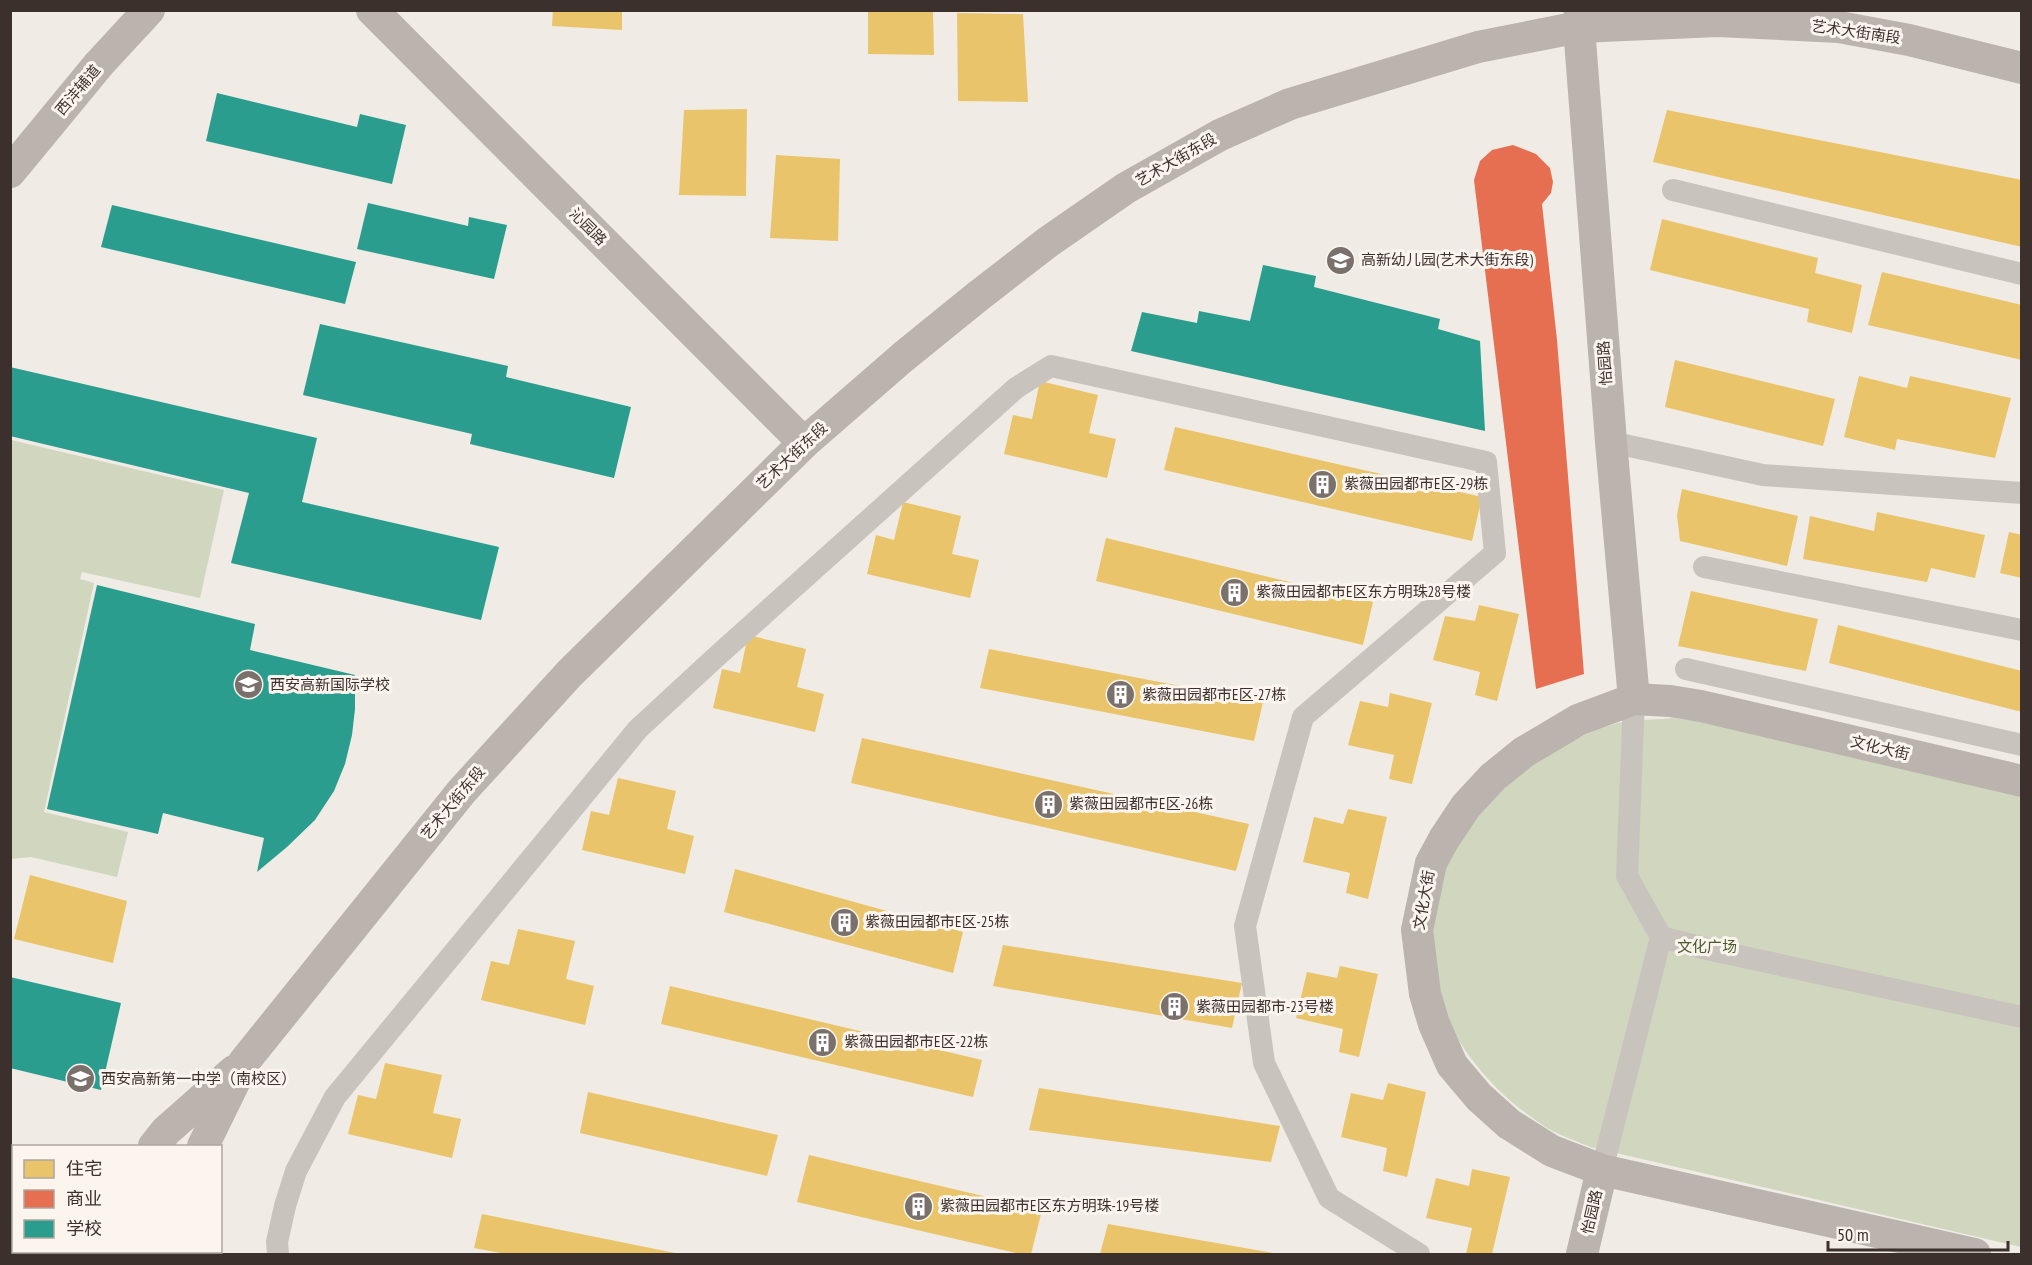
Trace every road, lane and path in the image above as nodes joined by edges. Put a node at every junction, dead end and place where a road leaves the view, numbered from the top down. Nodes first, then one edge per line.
1 (120, 10) edge
2 (149, 10) edge
3 (372, 10) edge
4 (1578, 16) edge
5 (2022, 68) edge
6 (10, 141) edge
7 (10, 172) edge
8 (1673, 189) dead end
9 (2022, 274) edge
10 (1611, 442) junction
11 (804, 443) junction
12 (2022, 493) edge
13 (1704, 567) dead end
14 (2022, 630) edge
15 (1686, 669) dead end
16 (1634, 699) junction
17 (2022, 746) edge
18 (2022, 780) edge
19 (1661, 937) junction
20 (2022, 1017) edge
21 (244, 1062) junction
22 (155, 1145) edge
23 (203, 1145) edge
24 (1602, 1170) junction
25 (278, 1254) edge
26 (1419, 1254) edge
27 (1582, 1254) edge
28 (1975, 1254) edge

1 - 6 street, 西沣辅道
2 - 7 street, 西沣辅道
3 - 11 street, 沁园路
4 - 5 street, 艺术大街南段
4 - 10 street, 怡园路
4 - 11 street, 艺术大街东段
8 - 9 street
10 - 12 street
10 - 16 street, 怡园路
11 - 21 street, 艺术大街东段
13 - 14 street
15 - 17 street
16 - 18 street, 文化大街
16 - 19 street
16 - 24 street, 文化大街
19 - 20 street
19 - 24 street
21 - 22 street
21 - 23 street, 艺术大街东段
24 - 27 street, 怡园路
24 - 28 street, 文化大街
25 - 26 street

